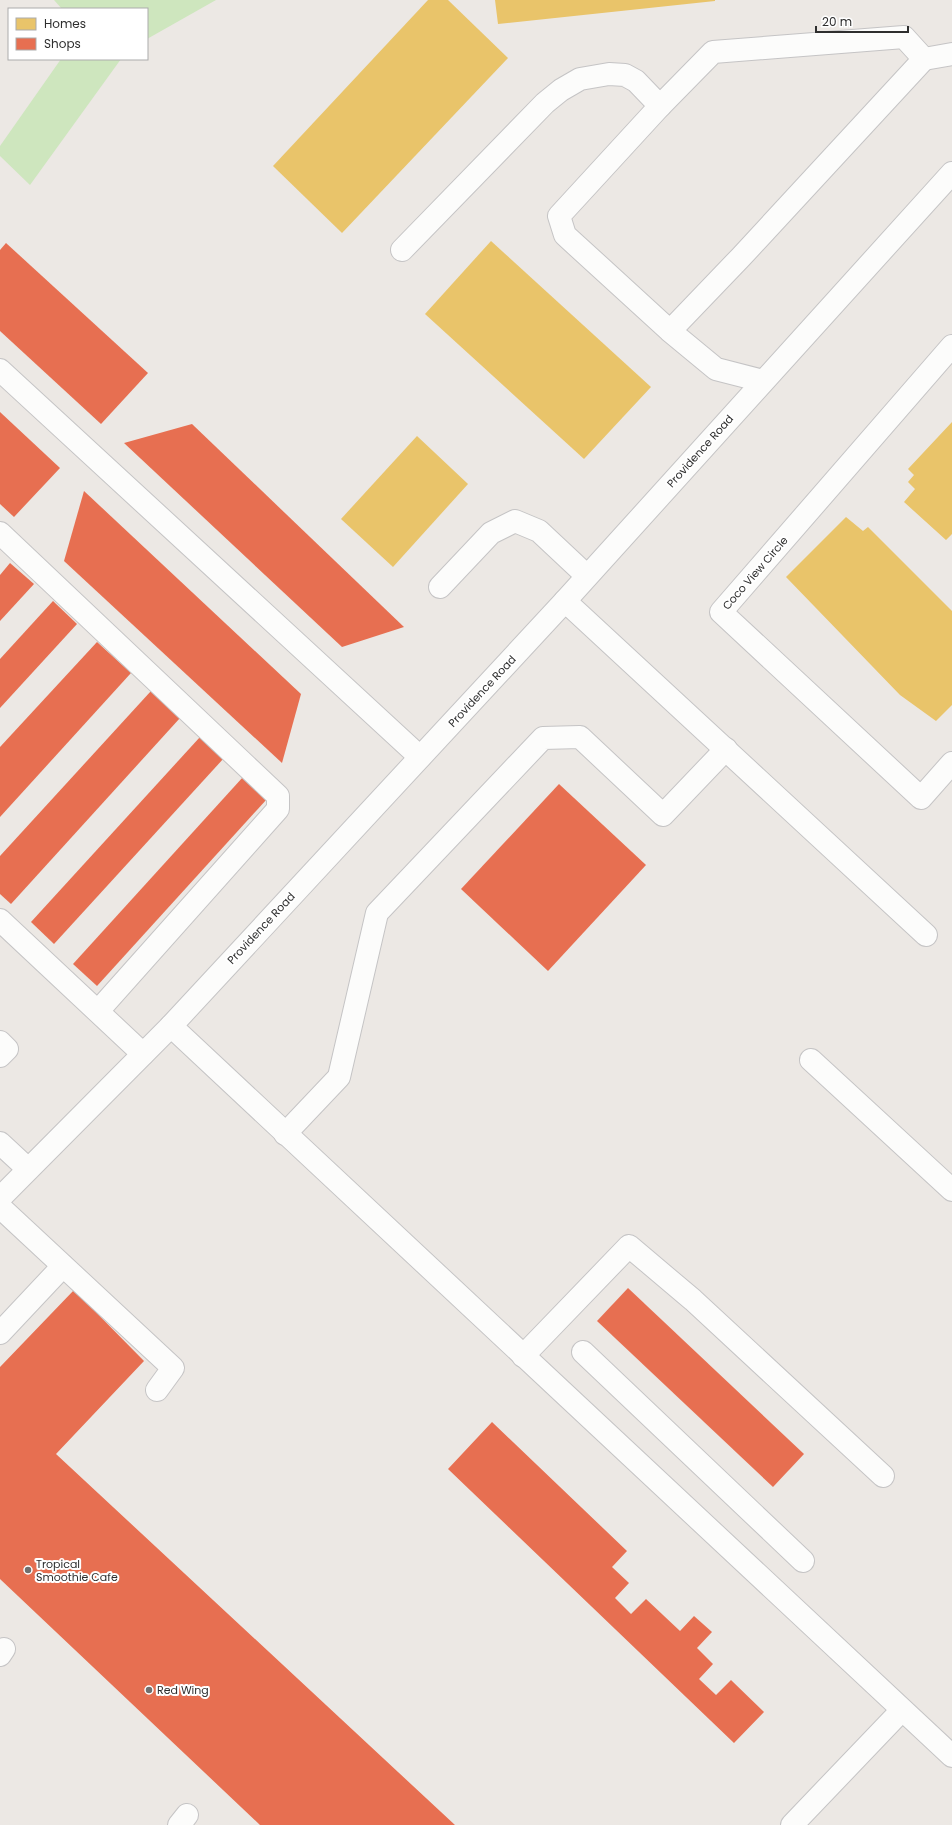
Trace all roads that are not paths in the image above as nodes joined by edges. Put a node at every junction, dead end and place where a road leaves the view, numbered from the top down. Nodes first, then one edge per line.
1 (952, 54) edge
2 (924, 58) junction
3 (660, 106) junction
4 (952, 173) edge
5 (402, 250) dead end
6 (670, 331) junction
7 (952, 346) edge
8 (0, 370) edge
9 (763, 382) junction
10 (0, 533) edge
11 (587, 576) junction
12 (440, 587) dead end
13 (565, 601) junction
14 (726, 749) junction
15 (420, 757) junction
16 (952, 763) edge
17 (0, 920) edge
18 (926, 935) dead end
19 (98, 1011) junction
20 (171, 1026) junction
21 (0, 1042) edge
22 (143, 1054) junction
23 (0, 1056) edge
24 (811, 1060) dead end
25 (285, 1134) junction
26 (0, 1143) edge
27 (28, 1169) junction
28 (952, 1190) edge
29 (0, 1198) edge
30 (0, 1207) edge
31 (63, 1266) junction
32 (0, 1333) edge
33 (583, 1352) dead end
34 (523, 1356) junction
35 (157, 1390) dead end
36 (883, 1476) dead end
37 (803, 1561) dead end
38 (902, 1710) junction
39 (952, 1756) edge
40 (792, 1825) edge

1 - 2 street
2 - 3 street
2 - 6 street
3 - 5 street
3 - 6 street
4 - 9 street, Providence Road
6 - 9 street
7 - 16 street, Coco View Circle
8 - 15 street
9 - 11 street, Providence Road
10 - 19 street
11 - 12 street
11 - 13 street, Providence Road
13 - 14 street
13 - 15 street, Providence Road
14 - 18 street
14 - 25 street
15 - 20 street, Providence Road
17 - 19 street
19 - 22 street
20 - 22 street, Providence Road
20 - 25 street
21 - 23 street
22 - 27 street, Providence Road
24 - 28 street
25 - 34 street
26 - 27 street
27 - 29 street, Providence Road
30 - 31 street
31 - 32 street
31 - 35 street
33 - 37 street
34 - 36 street
34 - 38 street
38 - 39 street
38 - 40 street

